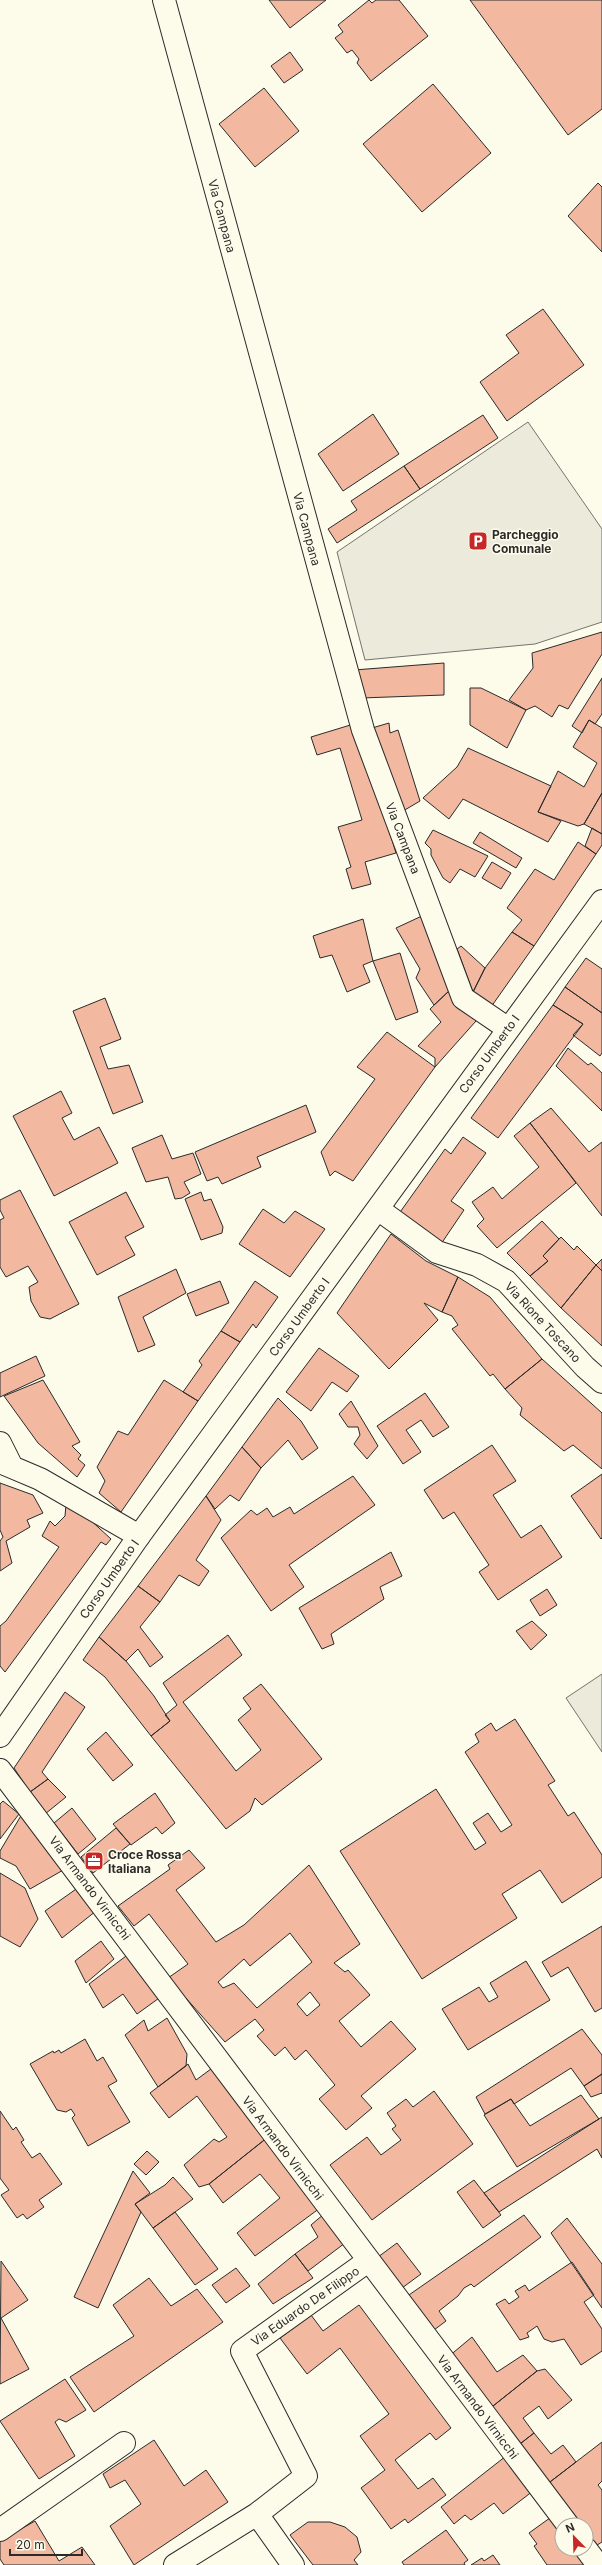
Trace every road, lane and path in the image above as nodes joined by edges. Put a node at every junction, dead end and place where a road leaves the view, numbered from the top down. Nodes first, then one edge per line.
1 (164, 0) edge
2 (602, 901) edge
3 (507, 1028) junction
4 (378, 1209) junction
5 (602, 1382) edge
6 (0, 1443) edge
7 (6, 1464) edge
8 (139, 1536) junction
9 (0, 1736) edge
10 (0, 1770) edge
11 (368, 2261) junction
12 (124, 2443) dead end
13 (257, 2514) junction
14 (562, 2517) edge
15 (0, 2530) edge
16 (175, 2565) edge
17 (293, 2565) edge

1 - 3 street, Via Campana
2 - 3 street, Corso Umberto I
3 - 4 street, Corso Umberto I
4 - 5 street, Via Rione Toscano
4 - 8 street, Corso Umberto I
6 - 7 street
7 - 8 street
8 - 9 street, Corso Umberto I
10 - 11 street, Via Armando Virnicchi
11 - 13 street, Via Eduardo De Filippo
11 - 14 street, Via Armando Virnicchi
12 - 15 street
13 - 16 street
13 - 17 street

